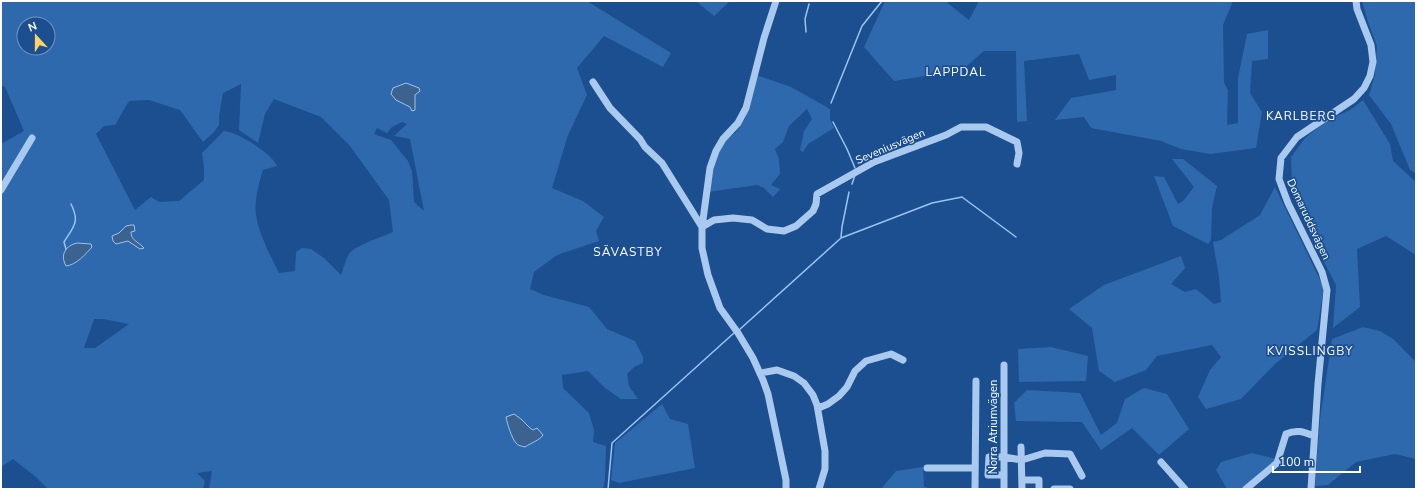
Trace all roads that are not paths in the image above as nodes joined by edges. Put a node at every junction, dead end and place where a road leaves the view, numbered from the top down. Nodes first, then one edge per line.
1 (776, 1) edge
2 (1356, 1) edge
3 (593, 82) dead end
4 (32, 138) dead end
5 (1017, 164) dead end
6 (1, 190) edge
7 (702, 227) junction
8 (903, 360) dead end
9 (1004, 365) dead end
10 (761, 374) junction
11 (976, 381) dead end
12 (817, 405) junction
13 (1314, 436) junction
14 (1021, 447) dead end
15 (975, 457) junction
16 (989, 457) junction
17 (1004, 457) junction
18 (1022, 460) junction
19 (1161, 462) dead end
20 (927, 468) dead end
21 (975, 471) junction
22 (989, 475) junction
23 (1004, 475) junction
24 (1082, 476) dead end
25 (1022, 480) junction
26 (786, 489) edge
27 (820, 489) edge
28 (975, 489) edge
29 (1004, 489) edge
30 (1022, 489) edge
31 (1039, 489) edge
32 (1054, 489) edge
33 (1070, 489) edge
34 (1185, 489) edge
35 (1246, 489) edge
36 (1311, 489) edge

1 - 7 street
2 - 13 street, Domaruddsvägen
3 - 7 street
4 - 6 street
5 - 7 street, Seveniusvägen
7 - 10 street
8 - 12 street
9 - 17 street, Norra Atriumvägen
10 - 12 street
10 - 26 street
11 - 15 street
12 - 27 street
13 - 35 street
13 - 36 street, Domaruddsvägen
14 - 18 street
15 - 16 street
15 - 21 street
16 - 17 street
16 - 22 street
17 - 18 street
17 - 23 street, Norra Atriumvägen
18 - 24 street
18 - 25 street
19 - 34 street
20 - 21 street
21 - 22 street
21 - 28 street
22 - 23 street
23 - 29 street, Norra Atriumvägen
25 - 30 street
25 - 31 street
32 - 33 street

